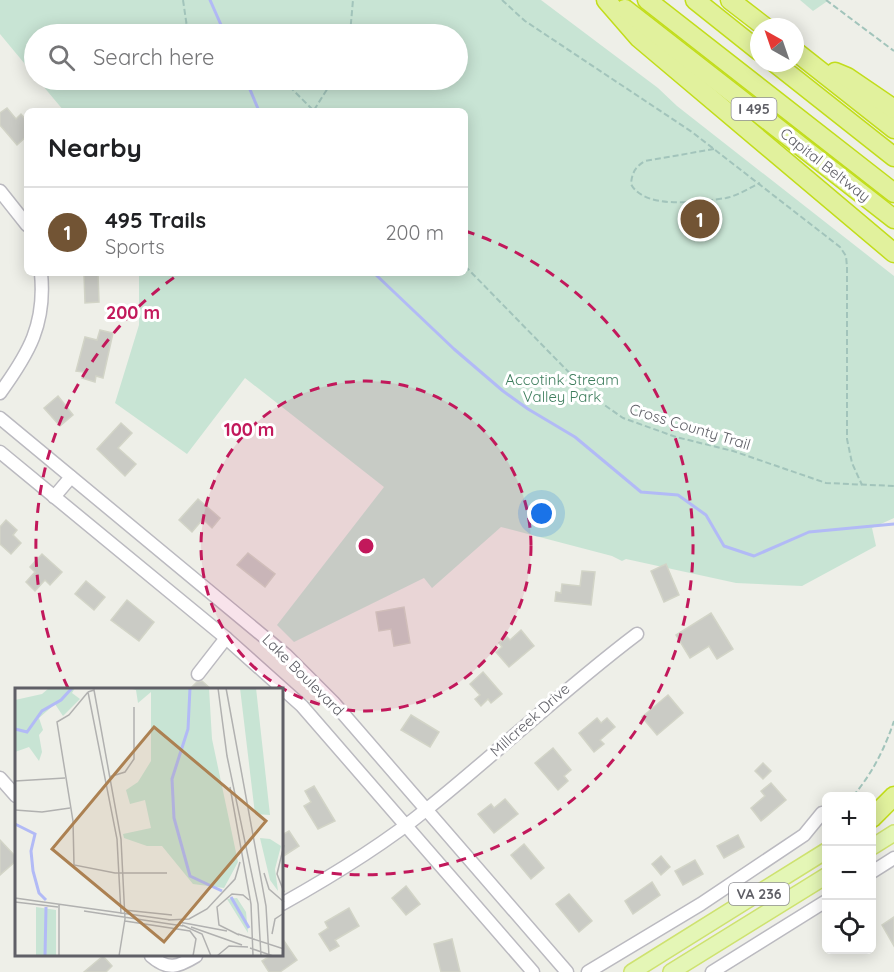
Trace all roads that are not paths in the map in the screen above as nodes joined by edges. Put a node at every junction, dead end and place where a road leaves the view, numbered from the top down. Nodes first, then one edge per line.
1 (606, 0) edge
2 (614, 0) edge
3 (647, 0) edge
4 (695, 0) edge
5 (730, 0) edge
6 (753, 18) edge
7 (750, 44) edge
8 (804, 58) edge
9 (810, 63) junction
10 (786, 72) edge
11 (894, 109) edge
12 (894, 129) edge
13 (894, 157) edge
14 (0, 191) edge
15 (894, 193) edge
16 (894, 219) edge
17 (24, 221) edge
18 (894, 251) edge
19 (41, 276) edge
20 (0, 393) edge
21 (0, 418) edge
22 (0, 452) edge
23 (71, 477) junction
24 (54, 497) junction
25 (636, 634) dead end
26 (226, 638) junction
27 (198, 674) dead end
28 (282, 688) edge
29 (284, 690) edge
30 (0, 778) edge
31 (15, 795) edge
32 (894, 796) edge
33 (894, 808) edge
34 (426, 810) junction
35 (822, 813) dead end
36 (876, 814) edge
37 (876, 820) edge
38 (406, 825) junction
39 (894, 833) edge
40 (874, 846) edge
41 (822, 853) edge
42 (894, 858) edge
43 (876, 869) edge
44 (822, 878) edge
45 (284, 903) edge
46 (822, 903) edge
47 (152, 957) edge
48 (194, 957) edge
49 (175, 969) edge
50 (533, 972) edge
51 (567, 972) edge
52 (588, 972) edge
53 (632, 972) edge
54 (671, 972) edge
55 (712, 972) edge

1 - 18 highway
2 - 16 highway, Capital Beltway / I 495
3 - 15 highway, I 495
4 - 7 highway
5 - 6 highway
8 - 9 highway
9 - 11 highway
9 - 12 highway
10 - 13 highway
14 - 17 street
19 - 20 street
21 - 23 street, Lake Boulevard
22 - 24 street, Lake Boulevard
23 - 24 street
23 - 34 street, Lake Boulevard
24 - 26 street, Lake Boulevard
25 - 34 street, Millcreek Drive
26 - 27 street
26 - 28 street, Lake Boulevard
29 - 38 street, Lake Boulevard
30 - 31 street
32 - 36 highway
33 - 37 main road
34 - 38 street, Millcreek Drive
34 - 51 street, Lake Boulevard
35 - 52 street
38 - 45 street
38 - 50 street, Lake Boulevard
39 - 40 main road
41 - 53 main road, VA 236
42 - 43 street
44 - 54 main road, VA 236
46 - 55 street
47 - 49 street
48 - 49 street

